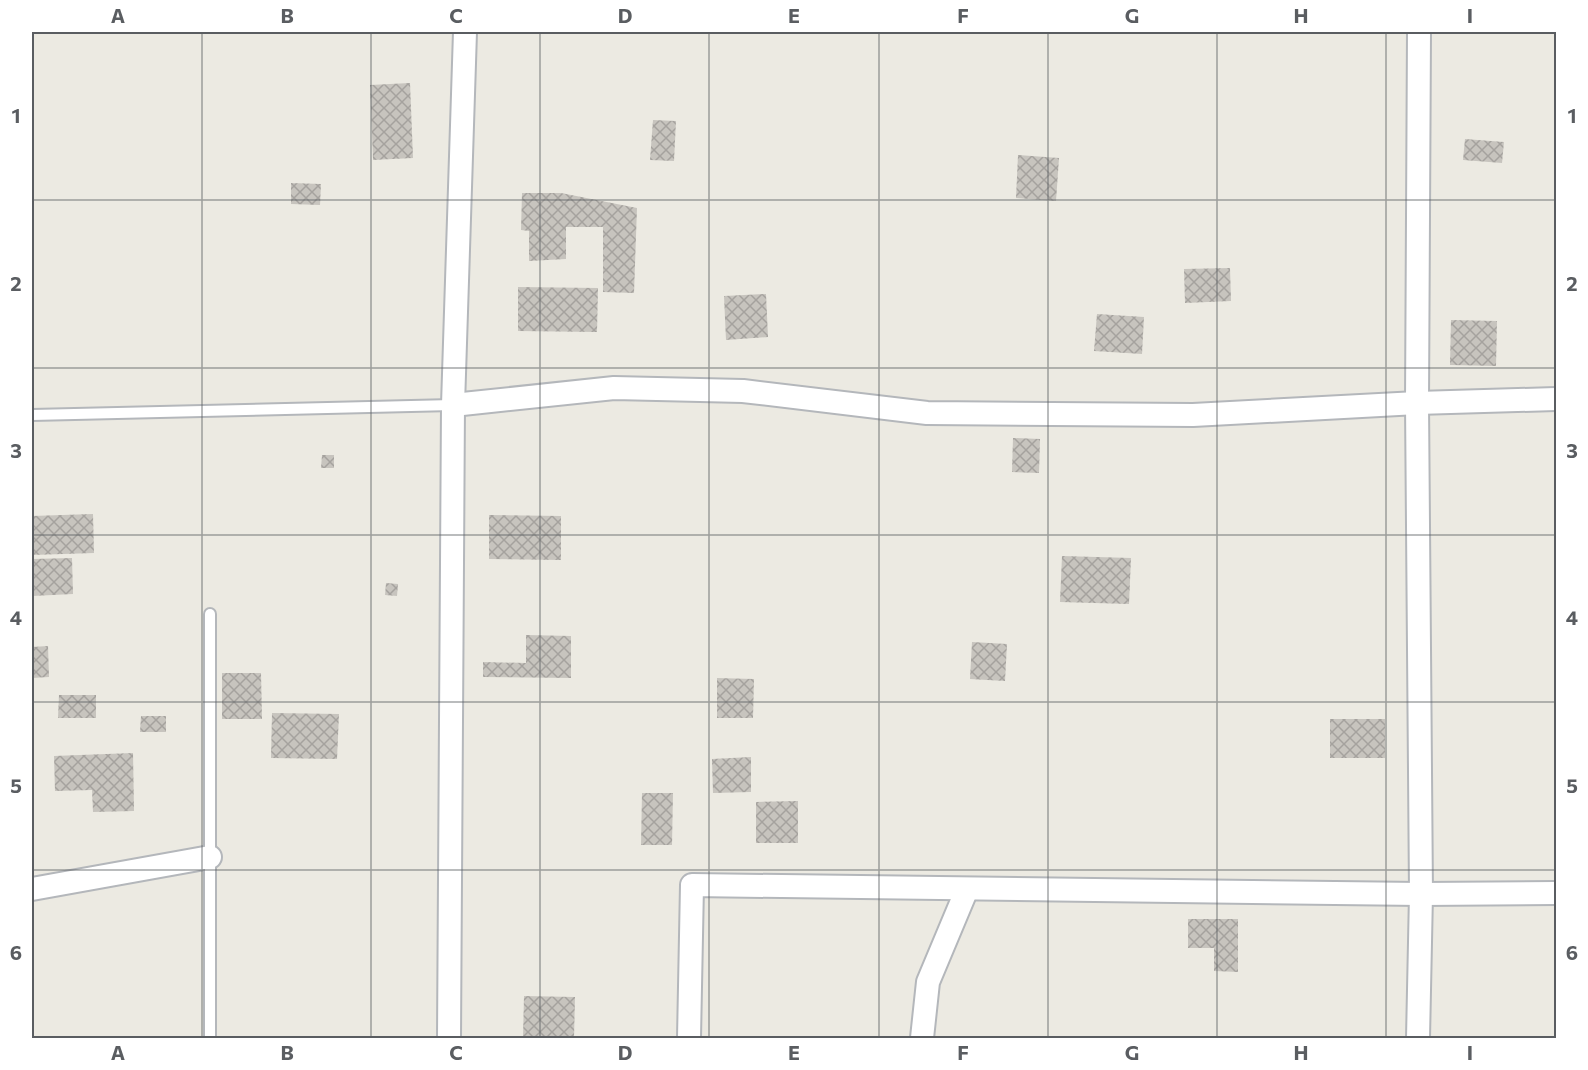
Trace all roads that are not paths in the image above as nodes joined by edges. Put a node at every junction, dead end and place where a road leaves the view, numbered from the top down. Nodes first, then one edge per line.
1 (465, 32) edge
2 (1419, 32) edge
3 (1557, 399) edge
4 (1417, 403) junction
5 (453, 405) junction
6 (32, 415) edge
7 (210, 614) dead end
8 (210, 858) junction
9 (32, 889) edge
10 (967, 889) junction
11 (1557, 893) edge
12 (1420, 894) junction
13 (210, 1038) edge
14 (449, 1038) edge
15 (689, 1038) edge
16 (922, 1038) edge
17 (1418, 1038) edge

1 - 5 street
2 - 4 street
3 - 4 street
4 - 5 street
4 - 12 street
5 - 6 lane
5 - 14 street
7 - 8 lane
8 - 9 street
8 - 13 lane
10 - 12 street
10 - 15 street
10 - 16 street
11 - 12 street
12 - 17 street

